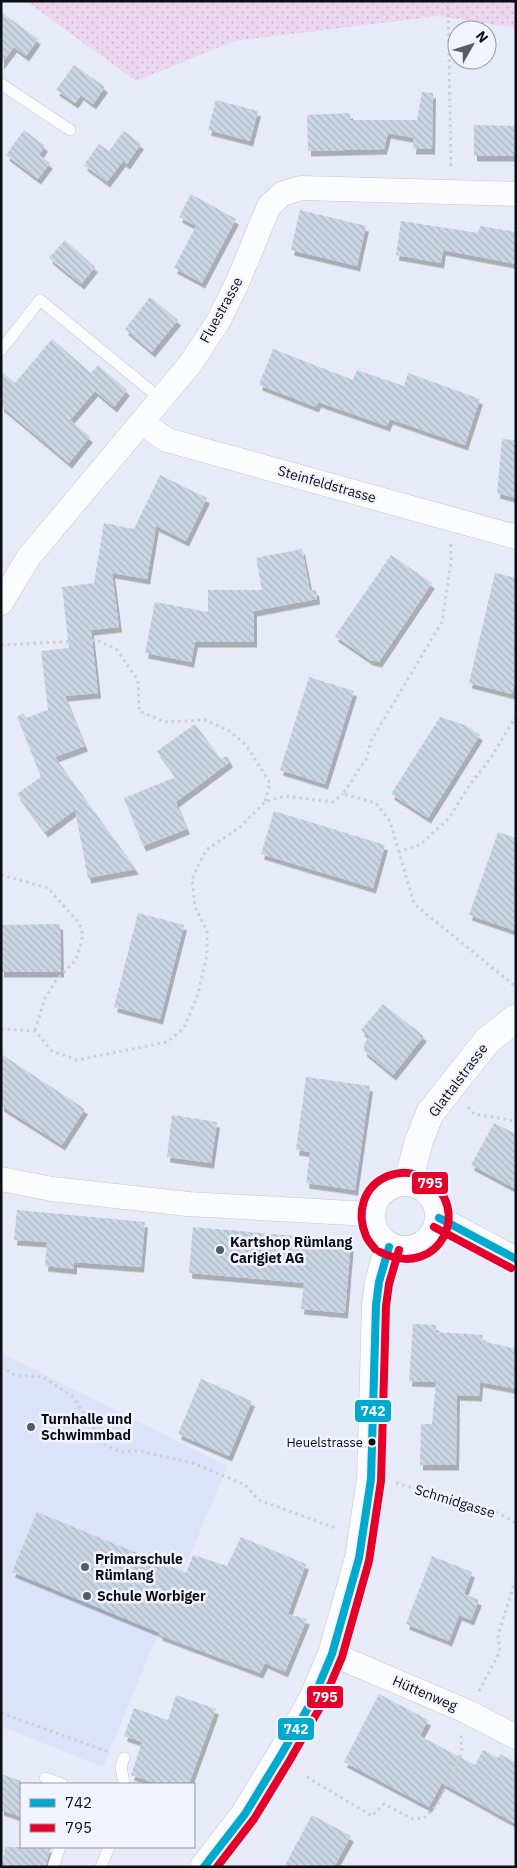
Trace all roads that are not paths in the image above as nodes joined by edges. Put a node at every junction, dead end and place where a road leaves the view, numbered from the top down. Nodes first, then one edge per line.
1 (1, 84) edge
2 (70, 130) dead end
3 (516, 194) edge
4 (1, 350) edge
5 (162, 400) junction
6 (142, 423) junction
7 (516, 537) edge
8 (1, 603) edge
9 (516, 1018) edge
10 (1, 1179) edge
11 (408, 1182) junction
12 (370, 1214) junction
13 (439, 1218) junction
14 (389, 1247) junction
15 (516, 1259) edge
16 (332, 1654) junction
17 (516, 1737) edge
18 (124, 1758) dead end
19 (45, 1778) dead end
20 (59, 1783) edge
21 (124, 1783) edge
22 (60, 1848) edge
23 (109, 1848) edge
24 (53, 1867) edge
25 (101, 1867) edge
26 (204, 1867) edge

1 - 2 lane
3 - 5 street, Fluestrasse
4 - 5 lane
5 - 6 street, Fluestrasse
6 - 7 street, Steinfeldstrasse
6 - 8 street, Fluestrasse
9 - 11 street, Glattalstrasse
10 - 12 street
11 - 12 street
11 - 13 street
12 - 14 street
13 - 14 street
13 - 15 street
14 - 16 street
16 - 17 street, Hüttenweg
16 - 26 street
18 - 21 lane
19 - 20 lane
22 - 24 lane
23 - 25 lane

